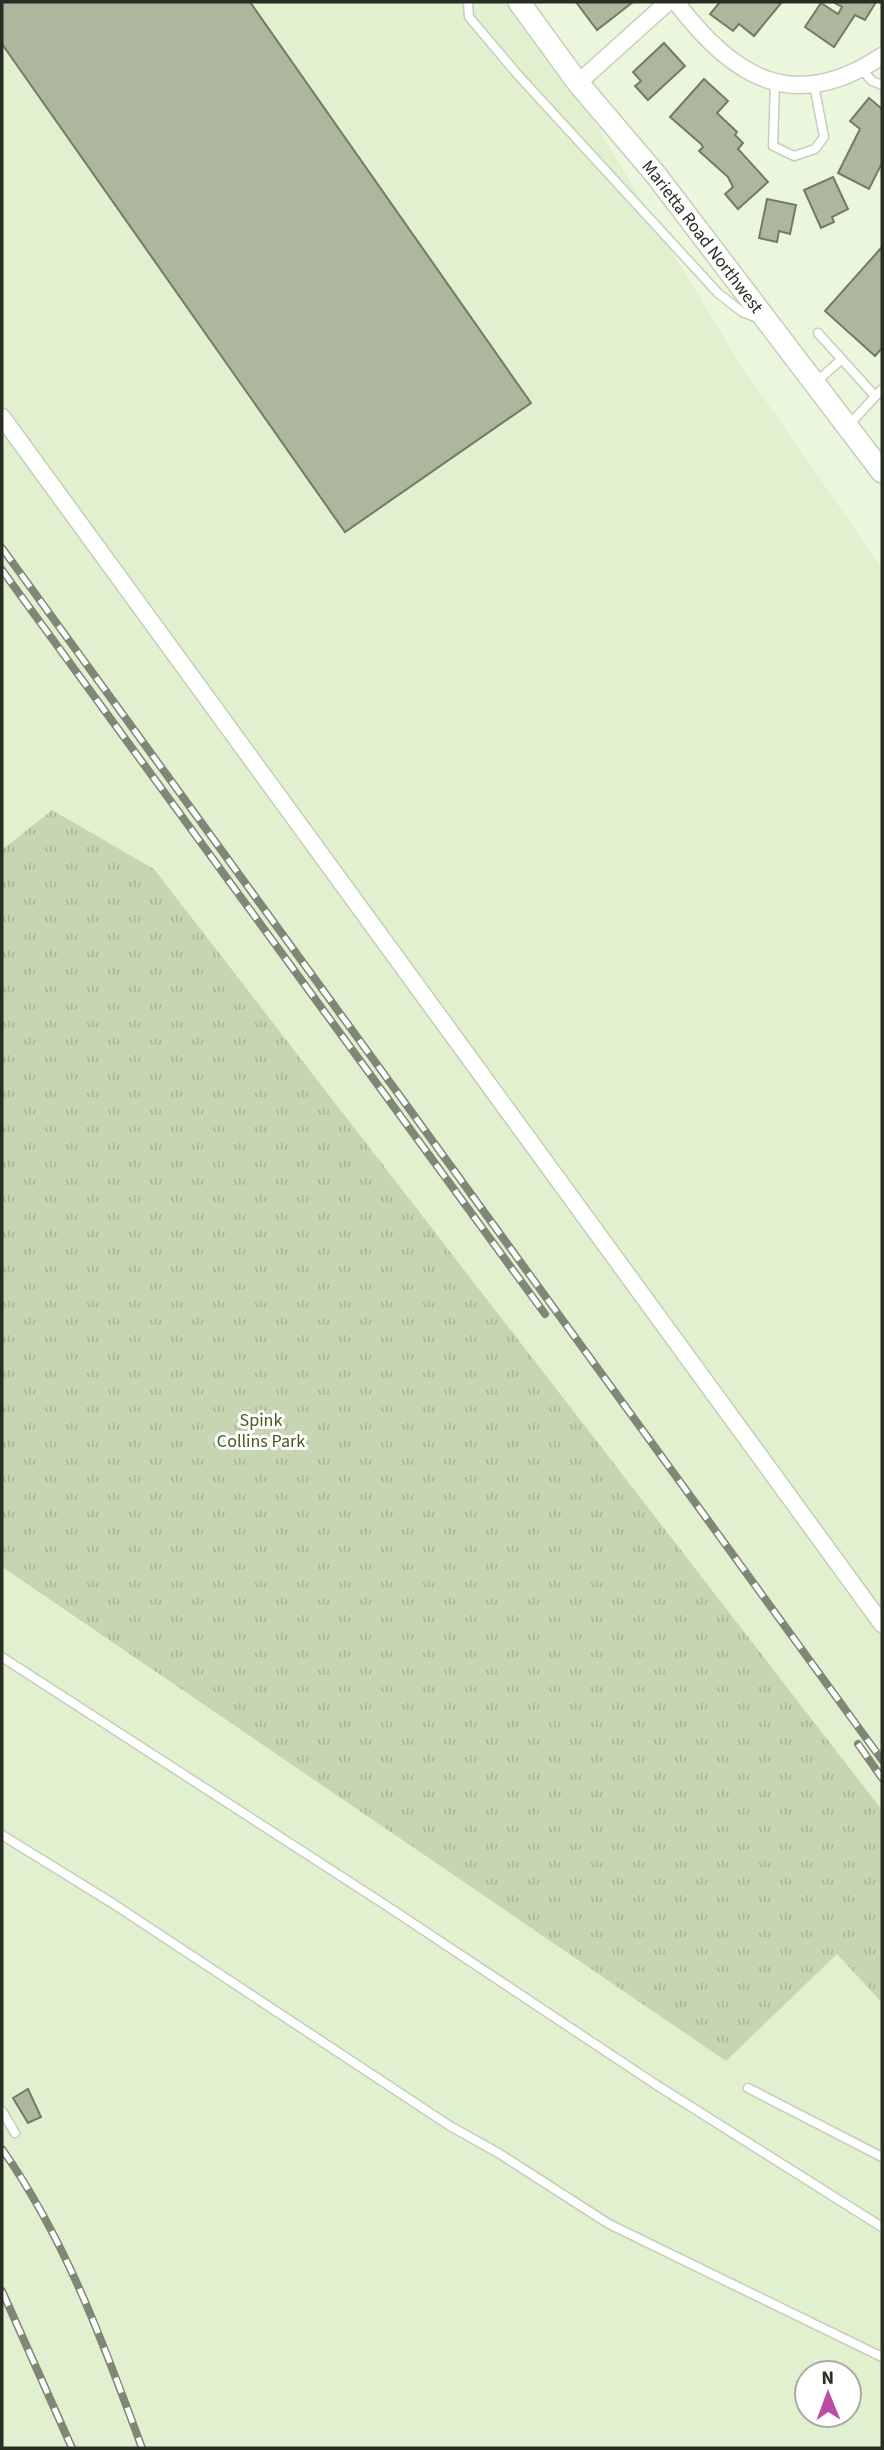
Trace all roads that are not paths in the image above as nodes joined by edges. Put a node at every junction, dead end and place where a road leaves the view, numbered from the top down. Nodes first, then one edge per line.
1 (468, 2) edge
2 (519, 2) edge
3 (668, 2) edge
4 (676, 2) edge
5 (882, 57) edge
6 (862, 70) junction
7 (578, 83) junction
8 (775, 83) junction
9 (814, 85) junction
10 (882, 85) edge
11 (768, 322) junction
12 (817, 333) dead end
13 (842, 359) junction
14 (814, 384) junction
15 (880, 391) edge
16 (2, 416) edge
17 (847, 427) junction
18 (882, 472) edge
19 (882, 1624) edge
20 (2, 1657) edge
21 (2, 1835) edge
22 (748, 2088) dead end
23 (2, 2111) edge
24 (15, 2133) dead end
25 (882, 2157) edge
26 (882, 2227) edge
27 (882, 2357) edge

1 - 11 lane
2 - 7 main road, Marietta Road Northwest
3 - 7 street
4 - 8 street
5 - 6 street
6 - 9 street
6 - 10 lane
7 - 11 main road, Marietta Road Northwest
8 - 9 street
8 - 9 lane
11 - 14 main road, Marietta Road Northwest
12 - 13 lane
13 - 14 lane
13 - 15 lane
14 - 17 main road, Marietta Road Northwest
15 - 17 lane
16 - 19 street
17 - 18 main road, Marietta Road Northwest
20 - 26 lane
21 - 27 lane
22 - 25 lane
23 - 24 lane

